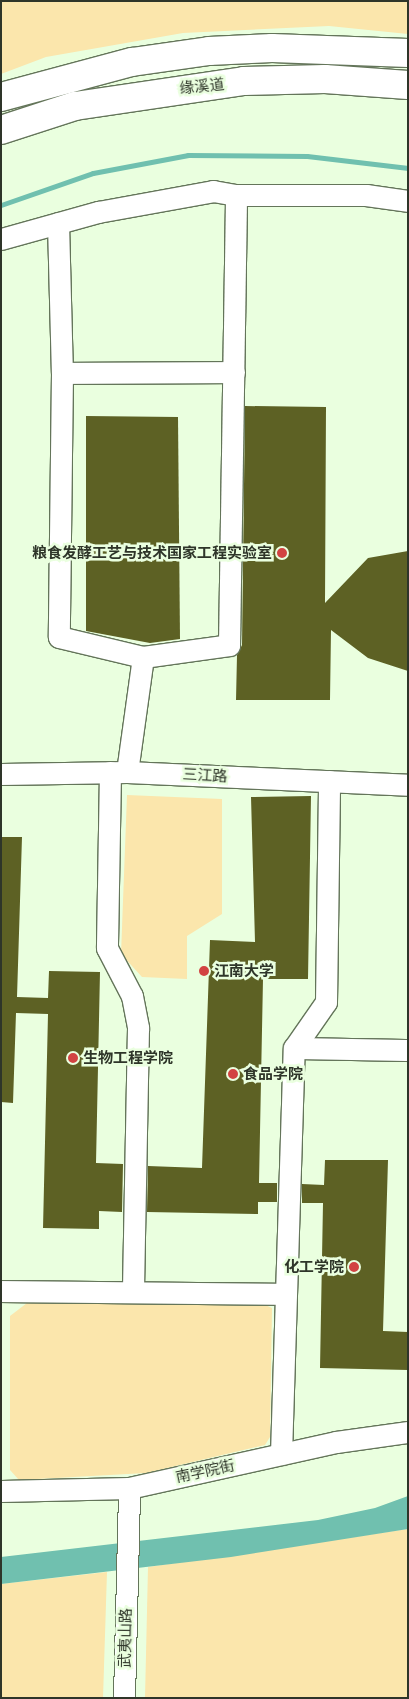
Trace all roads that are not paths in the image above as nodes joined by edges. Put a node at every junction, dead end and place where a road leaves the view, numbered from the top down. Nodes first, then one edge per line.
1 (408, 53) edge
2 (408, 85) edge
3 (1, 97) edge
4 (1, 130) edge
5 (236, 195) junction
6 (408, 201) edge
7 (58, 223) junction
8 (1, 239) edge
9 (234, 372) junction
10 (62, 373) junction
11 (143, 657) junction
12 (118, 772) junction
13 (1, 774) edge
14 (329, 781) junction
15 (408, 785) edge
16 (294, 1048) junction
17 (408, 1050) edge
18 (1, 1291) edge
19 (133, 1292) junction
20 (286, 1294) junction
21 (408, 1432) edge
22 (281, 1454) junction
23 (129, 1488) junction
24 (1, 1491) edge
25 (124, 1698) edge

1 - 3 main road
2 - 4 main road, 缘溪道
5 - 6 street
5 - 7 street
5 - 9 street
7 - 8 street
7 - 10 street
9 - 10 street
9 - 11 street
10 - 11 street
11 - 12 street
12 - 13 street, 三江路
12 - 14 street, 三江路
12 - 19 street
14 - 15 street, 三江路
14 - 16 street
16 - 17 street
16 - 20 street
18 - 19 street
19 - 20 street
20 - 22 street
21 - 22 street, 南学院街
22 - 23 street, 南学院街
23 - 24 street, 南学院街
23 - 25 street, 武夷山路

